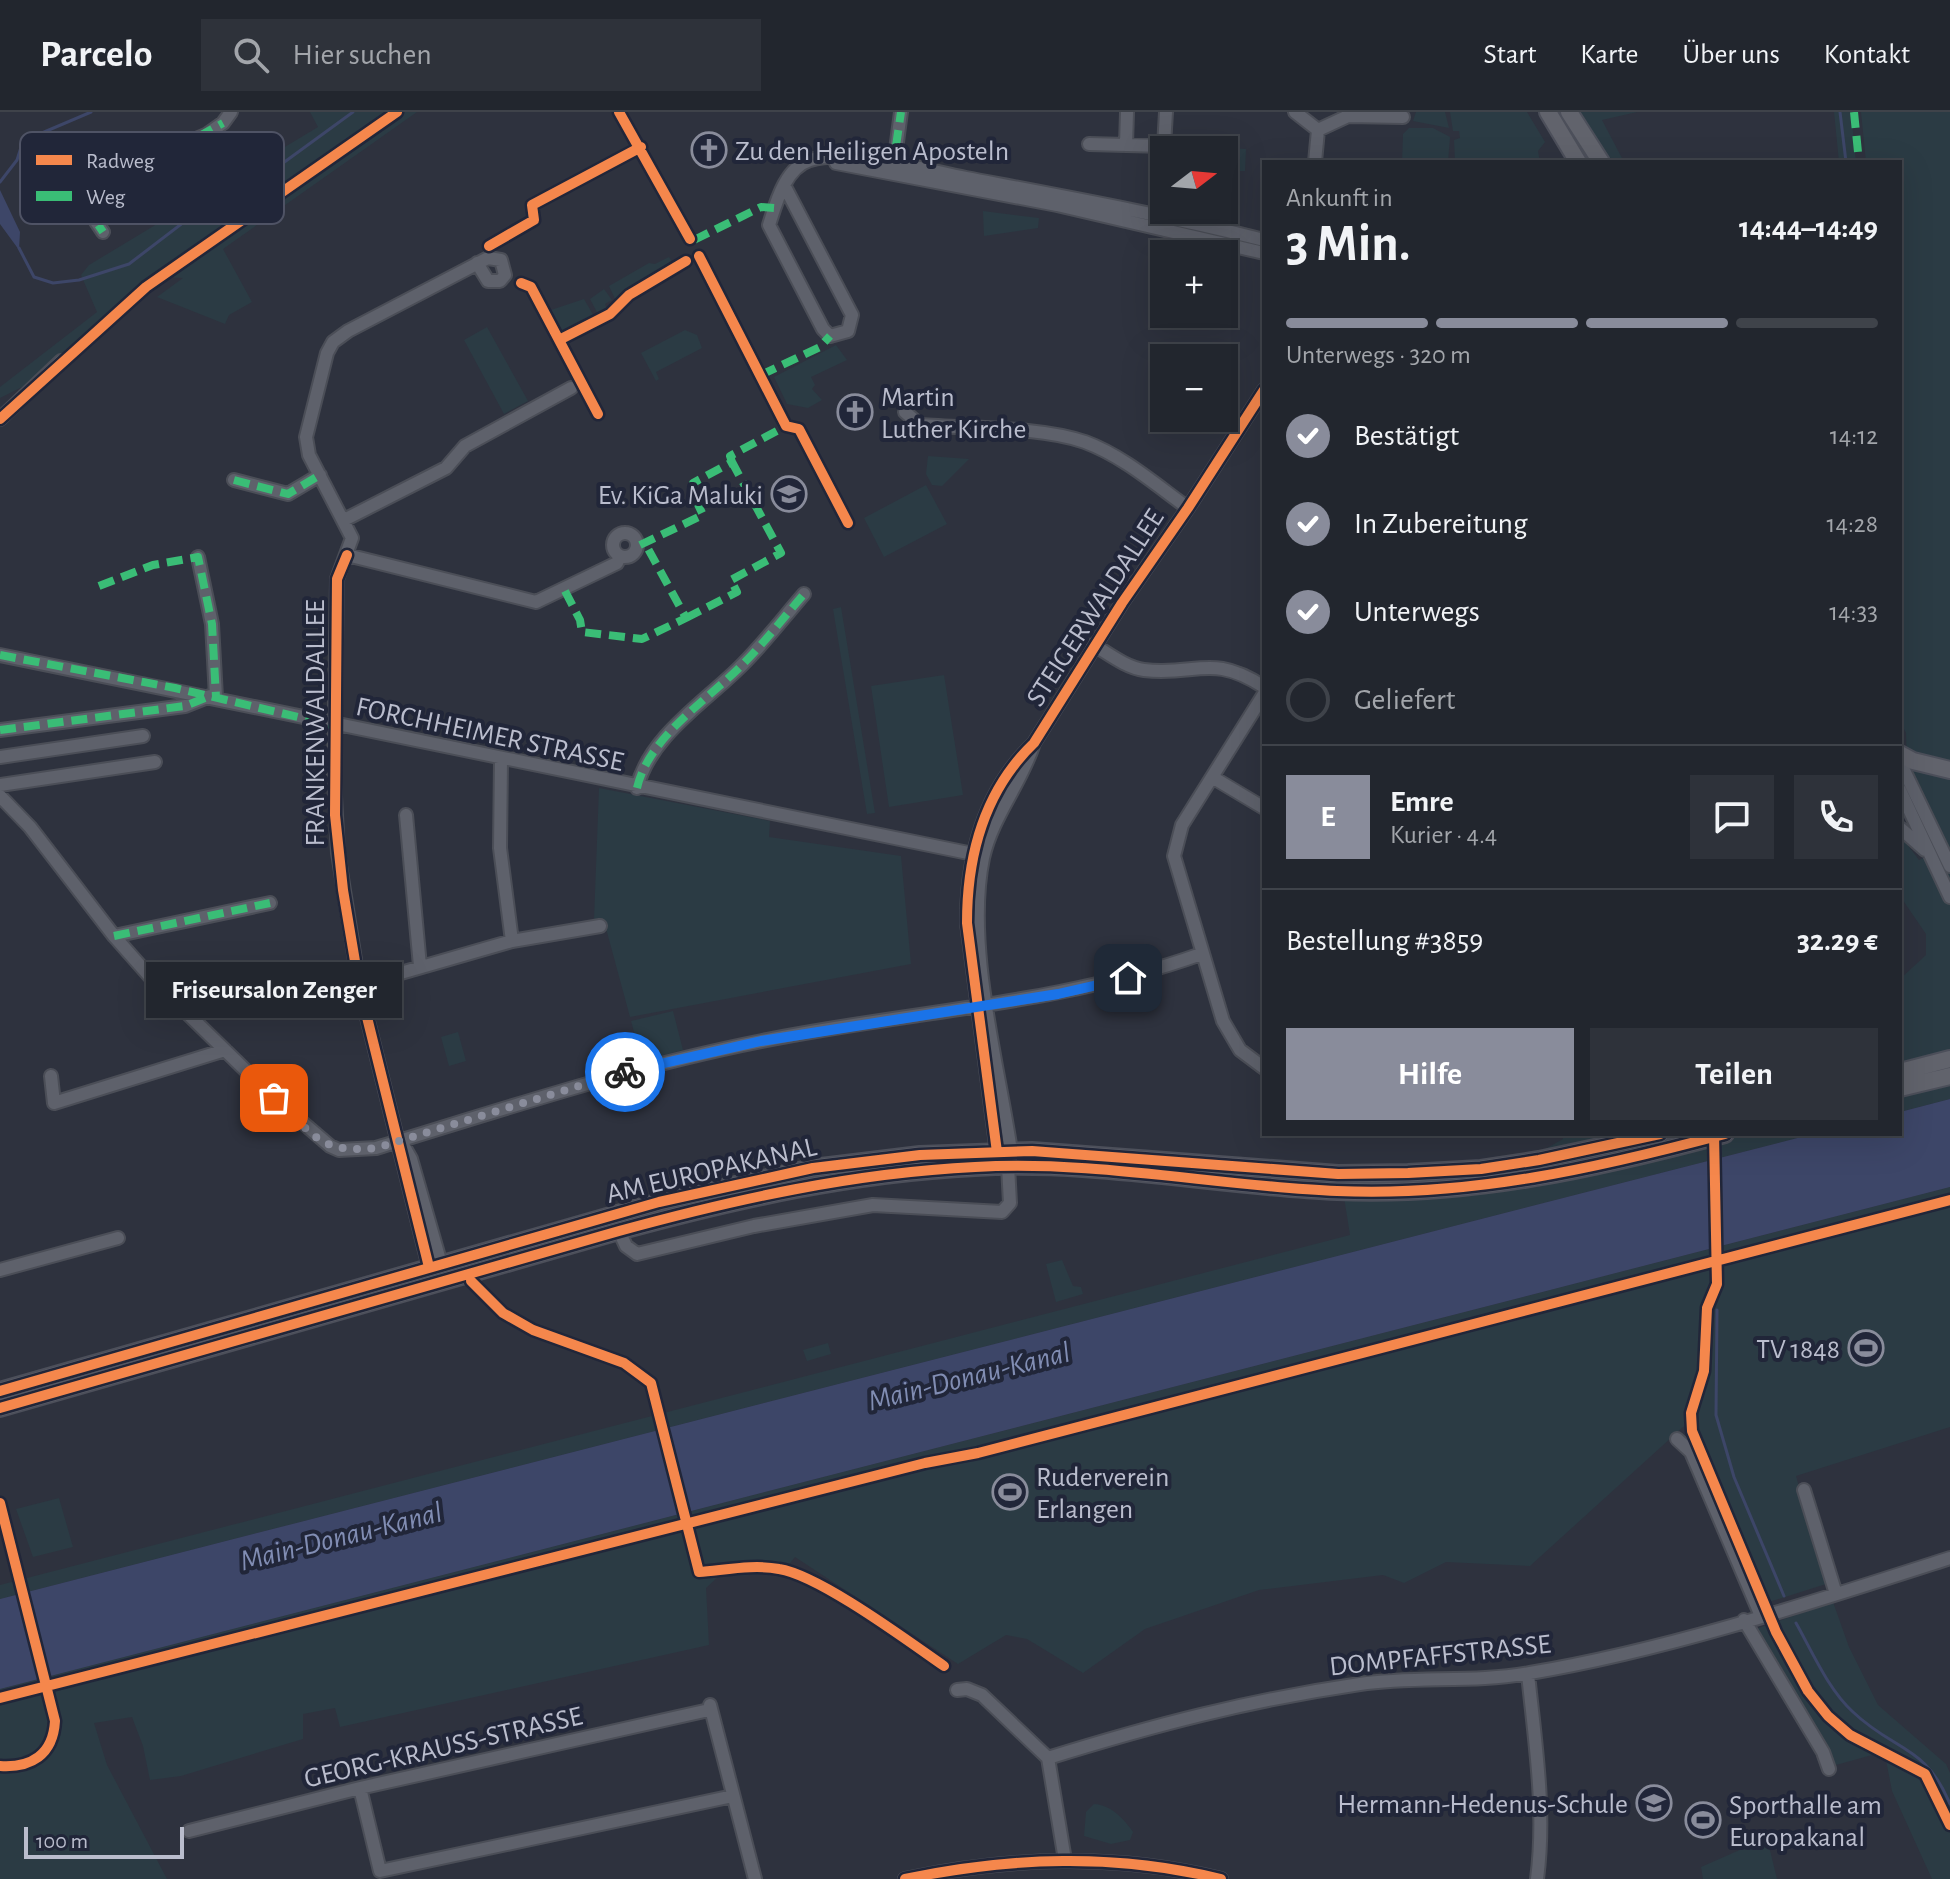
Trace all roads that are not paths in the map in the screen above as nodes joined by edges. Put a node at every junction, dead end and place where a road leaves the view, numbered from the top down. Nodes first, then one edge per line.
1 (231, 112) edge
2 (901, 112) edge
3 (1127, 112) edge
4 (1166, 112) edge
5 (1295, 112) edge
6 (1548, 112) edge
7 (1569, 112) edge
8 (1403, 117) dead end
9 (1318, 130) junction
10 (210, 132) edge
11 (1089, 144) dead end
12 (1126, 145) junction
13 (1315, 160) edge
14 (1577, 160) edge
15 (1600, 160) edge
16 (893, 169) junction
17 (784, 185) junction
18 (97, 224) edge
19 (103, 232) dead end
20 (1262, 240) edge
21 (1262, 253) edge
22 (477, 263) dead end
23 (61, 361) dead end
24 (571, 388) dead end
25 (1262, 393) edge
26 (905, 412) dead end
27 (0, 419) edge
28 (320, 475) junction
29 (234, 480) dead end
30 (1188, 508) junction
31 (344, 520) junction
32 (347, 555) junction
33 (620, 556) dead end
34 (198, 557) dead end
35 (804, 594) dead end
36 (1094, 645) junction
37 (0, 655) edge
38 (1262, 686) edge
39 (213, 697) junction
40 (1262, 697) edge
41 (336, 726) junction
42 (0, 730) edge
43 (143, 736) dead end
44 (1902, 755) edge
45 (0, 757) edge
46 (501, 760) junction
47 (155, 762) dead end
48 (1950, 770) edge
49 (1902, 771) edge
50 (1212, 777) junction
51 (0, 785) edge
52 (637, 788) junction
53 (0, 796) edge
54 (1908, 797) edge
55 (1262, 807) edge
56 (406, 815) dead end
57 (1902, 830) edge
58 (978, 855) junction
59 (1932, 858) junction
60 (1950, 866) edge
61 (1950, 897) edge
62 (270, 903) dead end
63 (600, 926) dead end
64 (114, 936) junction
65 (512, 941) junction
66 (1201, 954) junction
67 (420, 966) junction
68 (359, 985) junction
69 (982, 1005) junction
70 (225, 1050) junction
71 (1950, 1059) edge
72 (1262, 1066) edge
73 (1902, 1069) edge
74 (51, 1076) dead end
75 (1950, 1076) edge
76 (1902, 1088) edge
77 (1651, 1136) edge
78 (1717, 1136) edge
79 (401, 1141) junction
80 (1005, 1156) junction
81 (619, 1231) junction
82 (118, 1238) dead end
83 (435, 1265) junction
84 (0, 1270) edge
85 (439, 1282) junction
86 (0, 1391) edge
87 (0, 1408) edge
88 (1677, 1439) dead end
89 (1804, 1490) dead end
90 (1950, 1558) edge
91 (1836, 1594) junction
92 (1761, 1616) junction
93 (1744, 1620) junction
94 (1528, 1674) junction
95 (957, 1690) dead end
96 (1048, 1758) junction
97 (1829, 1769) dead end
98 (360, 1788) junction
99 (733, 1796) junction
100 (189, 1831) dead end
101 (1065, 1860) junction
102 (755, 1879) edge
103 (905, 1879) edge
104 (1221, 1879) edge
105 (1537, 1879) edge

1 - 10 street
2 - 16 street
3 - 12 street
4 - 12 street
5 - 9 street
6 - 14 main road
7 - 15 main road
8 - 9 street
9 - 13 street
11 - 12 street
16 - 17 street
16 - 20 street
16 - 21 street
17 - 17 street
18 - 19 street
22 - 28 street
23 - 27 street
24 - 31 street
25 - 30 street, STEIGERWALDALLEE
26 - 30 street
28 - 29 street
28 - 31 street
30 - 36 street, STEIGERWALDALLEE
31 - 32 street, FRANKENWALDALLEE
32 - 33 street
32 - 41 street, FRANKENWALDALLEE
34 - 39 street
35 - 52 street
36 - 38 street
36 - 58 street, STEIGERWALDALLEE
37 - 39 street, FORCHHEIMER STRASSE
39 - 41 street, FORCHHEIMER STRASSE
39 - 42 street
40 - 50 street
41 - 46 street, FORCHHEIMER STRASSE
41 - 68 street, FRANKENWALDALLEE
43 - 45 street
44 - 48 main road
46 - 52 street, FORCHHEIMER STRASSE
46 - 65 street
47 - 51 street
49 - 54 street
50 - 55 street
50 - 66 street
52 - 58 street, FORCHHEIMER STRASSE
53 - 64 street
54 - 59 street
54 - 60 street
56 - 67 street
57 - 59 street
58 - 69 street, STEIGERWALDALLEE
59 - 61 street
62 - 64 street
63 - 65 street
64 - 70 street
65 - 67 street
66 - 69 street
66 - 72 street
67 - 68 street
68 - 79 street, FRANKENWALDALLEE
69 - 79 street
69 - 80 street, STEIGERWALDALLEE
70 - 74 street
70 - 79 street
71 - 73 main road
75 - 76 main road
77 - 80 main road, AM EUROPAKANAL
78 - 80 main road, AM EUROPAKANAL
79 - 83 street, FRANKENWALDALLEE
80 - 81 main road, AM EUROPAKANAL
80 - 81 street, AM EUROPAKANAL
80 - 83 main road, AM EUROPAKANAL
81 - 85 main road, AM EUROPAKANAL
82 - 84 street
83 - 85 main road
83 - 86 main road, AM EUROPAKANAL
85 - 87 main road, AM EUROPAKANAL
88 - 92 street
89 - 91 street
90 - 91 street, DOMPFAFFSTRASSE
91 - 92 street, DOMPFAFFSTRASSE
92 - 93 street, DOMPFAFFSTRASSE
93 - 94 street, DOMPFAFFSTRASSE
93 - 97 street
94 - 96 street, DOMPFAFFSTRASSE
94 - 105 street
95 - 96 street
96 - 101 street
98 - 99 street
98 - 99 street, GEORG-KRAUSS-STRASSE
98 - 100 street, GEORG-KRAUSS-STRASSE
99 - 102 street, GEORG-KRAUSS-STRASSE
101 - 103 street
101 - 104 street

